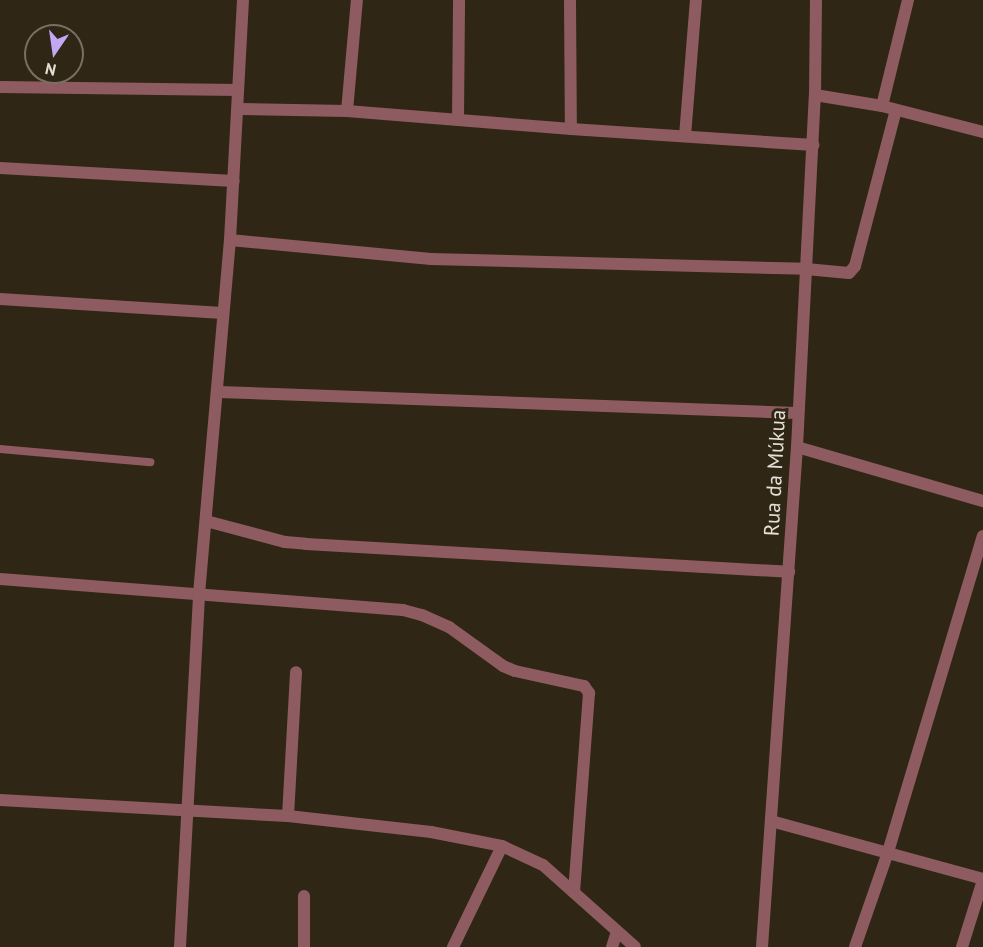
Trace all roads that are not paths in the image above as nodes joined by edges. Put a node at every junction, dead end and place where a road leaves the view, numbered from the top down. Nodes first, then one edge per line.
1 (243, 0) edge
2 (357, 0) edge
3 (459, 0) edge
4 (570, 0) edge
5 (696, 0) edge
6 (816, 0) edge
7 (908, 0) edge
8 (0, 87) edge
9 (238, 90) junction
10 (815, 95) junction
11 (882, 106) junction
12 (238, 109) junction
13 (896, 110) junction
14 (347, 111) junction
15 (458, 120) junction
16 (571, 129) junction
17 (983, 132) edge
18 (685, 136) junction
19 (813, 145) junction
20 (0, 168) edge
21 (234, 181) junction
22 (230, 240) junction
23 (806, 269) junction
24 (0, 299) edge
25 (223, 314) junction
26 (219, 392) junction
27 (797, 413) junction
28 (797, 447) junction
29 (0, 449) edge
30 (150, 462) dead end
31 (983, 501) edge
32 (206, 521) junction
33 (983, 536) edge
34 (789, 572) junction
35 (0, 579) edge
36 (199, 594) junction
37 (297, 672) dead end
38 (0, 800) edge
39 (186, 810) junction
40 (288, 816) junction
41 (771, 822) junction
42 (502, 846) junction
43 (888, 852) junction
44 (983, 879) edge
45 (574, 892) junction
46 (304, 896) dead end
47 (617, 932) junction
48 (180, 947) edge
49 (304, 947) edge
50 (453, 947) edge
51 (612, 947) edge
52 (635, 947) edge
53 (762, 947) edge
54 (855, 947) edge
55 (962, 947) edge

1 - 9 street
2 - 14 street
3 - 15 street
4 - 16 street
5 - 18 street
6 - 10 street, Rua da Múkua
7 - 11 street
8 - 9 street
9 - 12 street
10 - 11 street
10 - 19 street, Rua da Múkua
11 - 13 street
12 - 14 street
12 - 21 street
13 - 17 street
13 - 23 street
14 - 15 street
15 - 16 street
16 - 18 street
18 - 19 street
19 - 23 street, Rua da Múkua
20 - 21 street
21 - 22 street
22 - 23 street
22 - 25 street
23 - 27 street, Rua da Múkua
24 - 25 street
25 - 26 street
26 - 27 street
26 - 32 street
27 - 28 street, Rua da Múkua
28 - 31 street
28 - 34 street, Rua da Múkua
29 - 30 lane
32 - 34 street
32 - 36 street
33 - 43 street
34 - 41 street, Rua da Múkua
35 - 36 street
36 - 39 street
36 - 45 street
37 - 40 street
38 - 39 street
39 - 40 street
39 - 48 street
40 - 42 street
41 - 43 street
41 - 53 street, Rua da Múkua
42 - 45 street
42 - 50 street
43 - 44 street
43 - 54 street
44 - 55 street
45 - 47 street
46 - 49 street
47 - 51 street
47 - 52 street

